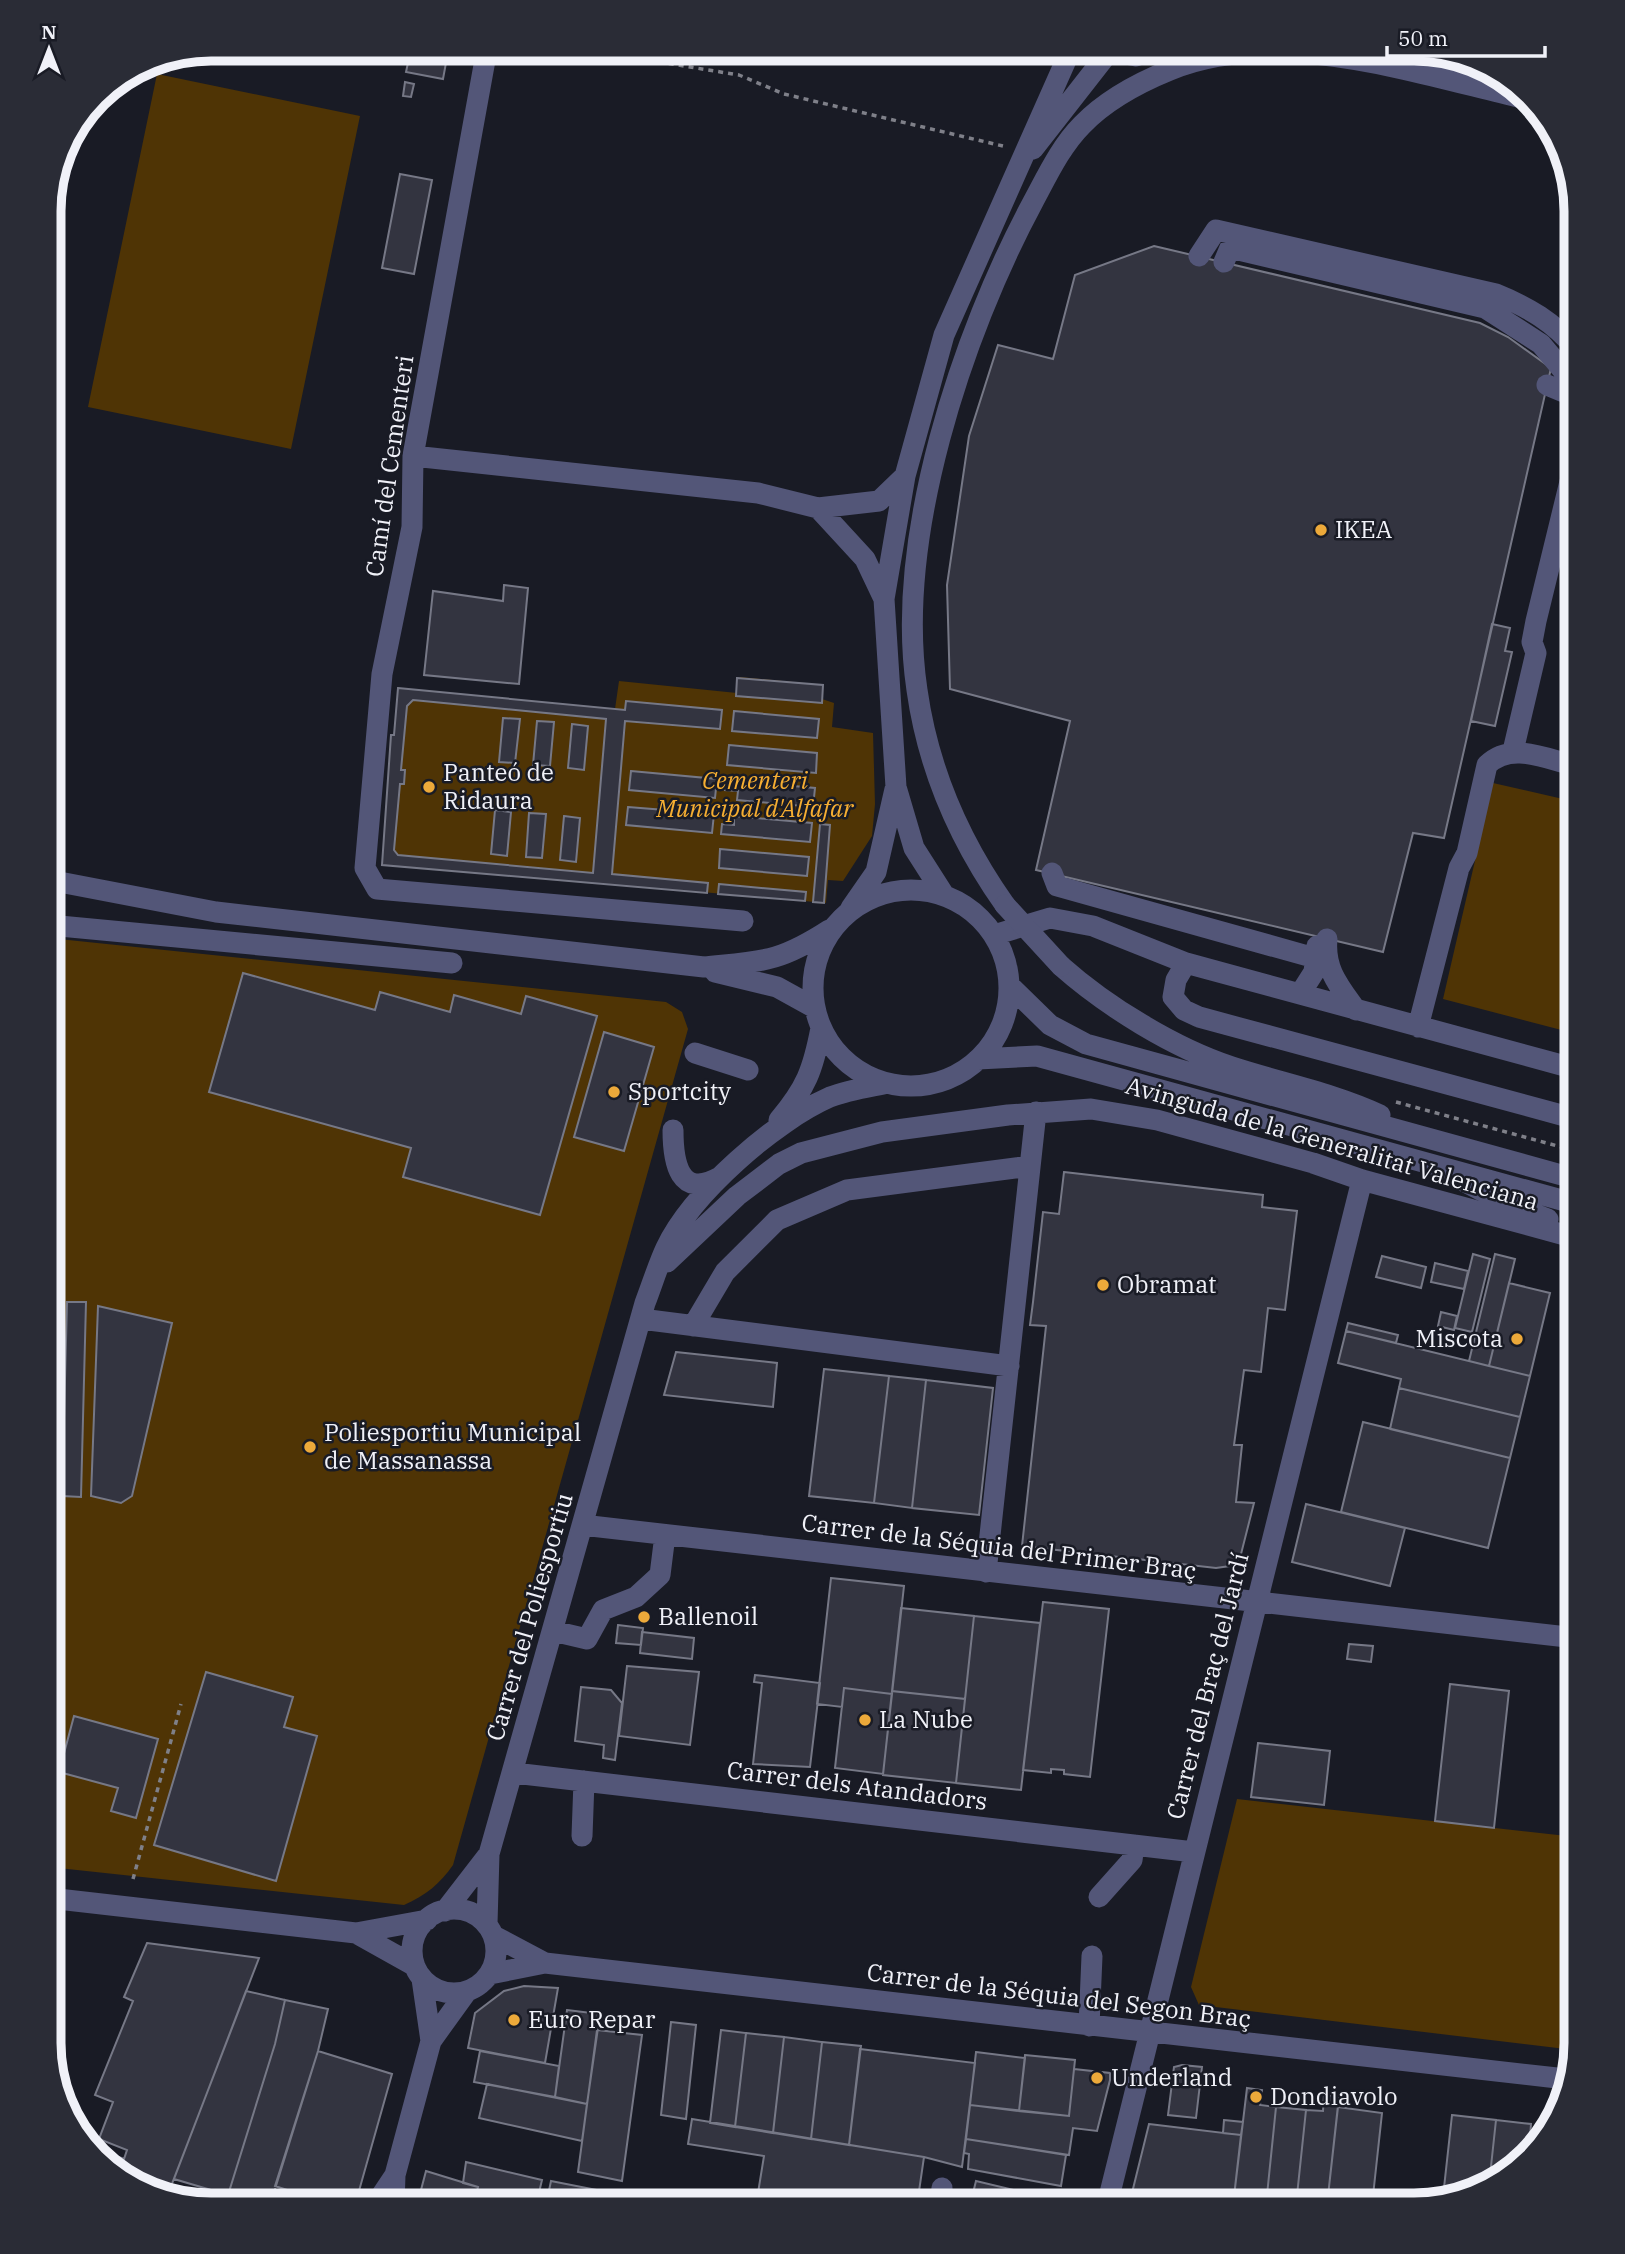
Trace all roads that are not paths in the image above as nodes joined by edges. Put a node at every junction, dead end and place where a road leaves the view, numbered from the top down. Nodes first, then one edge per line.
1 (485, 62) edge
2 (1065, 62) edge
3 (1095, 62) edge
4 (1196, 62) edge
5 (1360, 62) edge
6 (1372, 62) edge
7 (1381, 65) junction
8 (1507, 94) edge
9 (1017, 158) junction
10 (1212, 259) junction
11 (1564, 333) edge
12 (1564, 352) edge
13 (1564, 372) edge
14 (1547, 385) dead end
15 (1564, 392) edge
16 (413, 456) junction
17 (905, 476) junction
18 (1564, 507) edge
19 (818, 508) junction
20 (884, 599) junction
21 (1513, 751) junction
22 (1564, 763) edge
23 (896, 787) junction
24 (1052, 873) dead end
25 (62, 882) edge
26 (944, 895) junction
27 (847, 913) junction
28 (743, 921) dead end
29 (62, 926) edge
30 (829, 930) junction
31 (994, 935) junction
32 (1320, 944) junction
33 (452, 963) dead end
34 (1186, 963) junction
35 (704, 967) junction
36 (1009, 985) junction
37 (1300, 994) junction
38 (1356, 1010) junction
39 (818, 1018) junction
40 (1418, 1027) junction
41 (695, 1054) dead end
42 (978, 1059) junction
43 (1564, 1066) edge
44 (748, 1070) dead end
45 (888, 1083) junction
46 (1037, 1112) junction
47 (1564, 1116) edge
48 (673, 1130) dead end
49 (1432, 1140) junction
50 (759, 1143) junction
51 (1429, 1163) junction
52 (1030, 1166) junction
53 (722, 1176) junction
54 (1564, 1176) edge
55 (1362, 1180) junction
56 (1564, 1201) edge
57 (1564, 1226) edge
58 (1564, 1235) edge
59 (658, 1270) junction
60 (641, 1319) junction
61 (693, 1326) junction
62 (1009, 1366) junction
63 (582, 1525) junction
64 (665, 1535) junction
65 (986, 1572) junction
66 (1255, 1603) junction
67 (553, 1631) junction
68 (1564, 1637) edge
69 (514, 1773) junction
70 (584, 1781) junction
71 (582, 1836) dead end
72 (1134, 1845) junction
73 (1194, 1852) junction
74 (489, 1854) junction
75 (1098, 1897) dead end
76 (61, 1900) edge
77 (436, 1915) junction
78 (490, 1930) junction
79 (356, 1933) junction
80 (1091, 1956) dead end
81 (545, 1963) junction
82 (419, 1972) junction
83 (490, 1974) junction
84 (467, 1992) junction
85 (1089, 2026) junction
86 (1150, 2033) junction
87 (431, 2041) junction
88 (1559, 2078) edge
89 (395, 2175) junction
90 (384, 2192) edge
91 (394, 2192) edge
92 (1110, 2193) edge

1 - 16 street, Camí del Cementeri
2 - 9 street
3 - 9 street
4 - 49 street, bridge
5 - 7 street, bridge
6 - 7 street
7 - 8 street
9 - 17 street
10 - 11 street
10 - 12 street
10 - 13 street
14 - 15 street
16 - 19 street
16 - 28 street, Camí del Cementeri
17 - 19 street
17 - 20 street
18 - 21 street
19 - 20 street
20 - 23 street
21 - 22 street
21 - 40 street
23 - 26 street
23 - 27 street
24 - 32 street
25 - 35 street
26 - 27 street
26 - 31 street
27 - 30 street
29 - 33 street
30 - 35 street
30 - 39 street
31 - 34 street
31 - 36 street
32 - 37 street
32 - 38 street
34 - 37 street
34 - 47 street
35 - 39 street
36 - 42 street
36 - 49 street
37 - 38 street
38 - 40 street
39 - 45 street
39 - 50 street, Carrer del Poliesportiu
40 - 43 street
41 - 44 street
42 - 45 street
42 - 51 street
45 - 50 street, Carrer del Poliesportiu
46 - 52 street
46 - 55 street, Avinguda de la Generalitat Valenciana
46 - 59 street, Avinguda de la Generalitat Valenciana
48 - 53 street
49 - 54 street
50 - 53 street, Carrer del Poliesportiu
51 - 56 street
51 - 57 street
52 - 61 street
52 - 62 street
53 - 59 street, Carrer del Poliesportiu
55 - 58 street, Avinguda de la Generalitat Valenciana
55 - 66 street, Carrer del Braç del Jardí
59 - 60 street, Carrer del Poliesportiu
60 - 61 street
60 - 63 street, Carrer del Poliesportiu
61 - 62 street
62 - 65 street
63 - 64 street, Carrer de la Séquia del Primer Braç
63 - 67 street, Carrer del Poliesportiu
64 - 65 street, Carrer de la Séquia del Primer Braç
64 - 67 street
65 - 66 street, Carrer de la Séquia del Primer Braç
66 - 68 street, Carrer de la Séquia del Primer Braç
66 - 73 street, Carrer del Braç del Jardí
67 - 69 street, Carrer del Poliesportiu
69 - 70 street, Carrer dels Atandadors
69 - 74 street, Carrer del Poliesportiu
70 - 71 street
70 - 72 street, Carrer dels Atandadors
72 - 73 street, Carrer dels Atandadors
72 - 75 street
73 - 86 street, Carrer del Braç del Jardí
74 - 77 street, Carrer del Poliesportiu
74 - 78 street, Carrer del Poliesportiu
76 - 79 street
77 - 78 street
77 - 79 street
77 - 82 street
78 - 81 street, Carrer de la Séquia del Segon Braç
78 - 83 street
79 - 82 street
80 - 85 street
81 - 83 street, Carrer de la Séquia del Segon Braç
81 - 85 street, Carrer de la Séquia del Segon Braç
82 - 84 street
82 - 87 street
83 - 84 street
84 - 87 street
85 - 86 street, Carrer de la Séquia del Segon Braç
86 - 88 street, Carrer de la Séquia del Segon Braç
86 - 92 street, Carrer del Braç del Jardí
87 - 89 street
89 - 90 street
89 - 91 street

